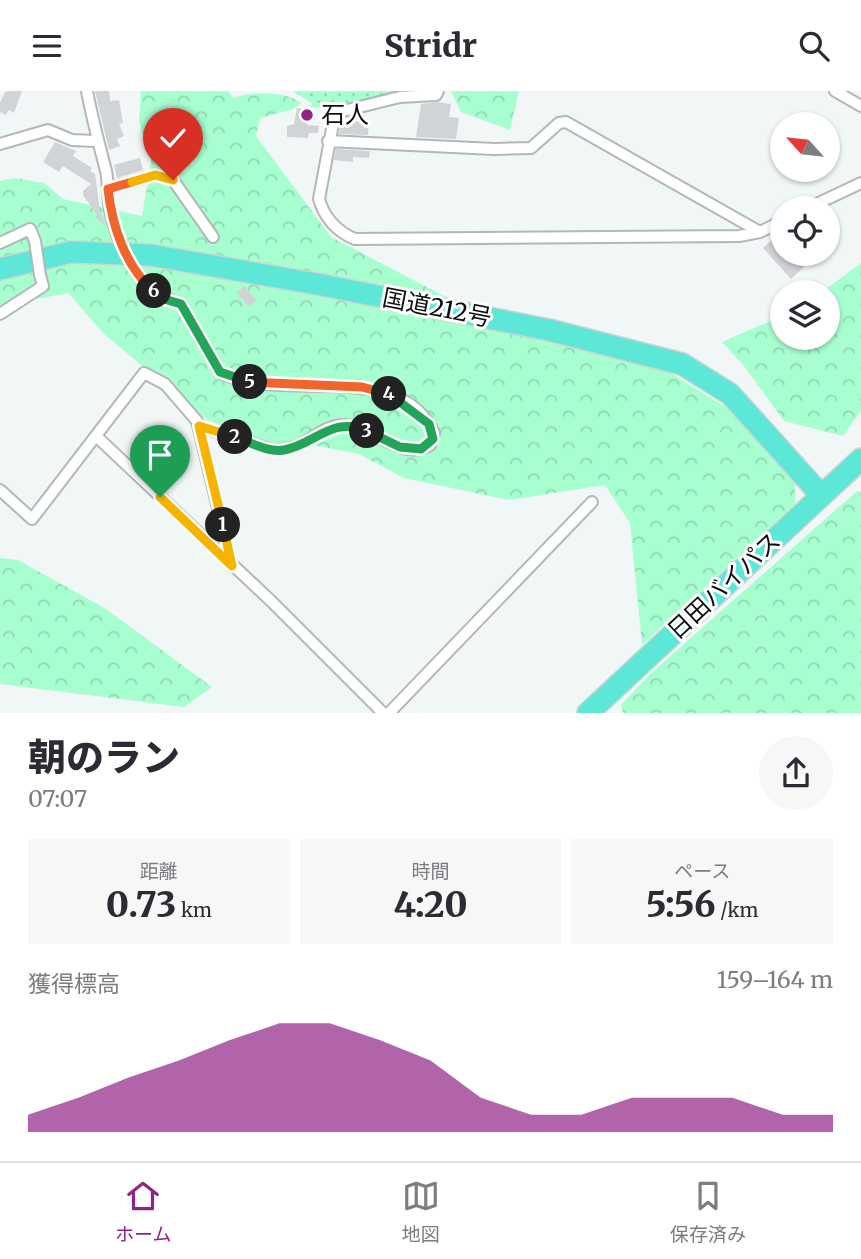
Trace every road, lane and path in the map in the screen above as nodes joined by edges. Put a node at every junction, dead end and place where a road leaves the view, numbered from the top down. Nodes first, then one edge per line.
1 (76, 91) edge
2 (438, 91) edge
3 (835, 91) edge
4 (87, 93) edge
5 (861, 106) edge
6 (96, 141) junction
7 (328, 141) junction
8 (0, 144) edge
9 (861, 183) edge
10 (108, 189) junction
11 (833, 196) edge
12 (770, 227) edge
13 (760, 232) junction
14 (213, 237) dead end
15 (0, 243) edge
16 (0, 269) edge
17 (0, 314) edge
18 (199, 426) junction
19 (96, 436) junction
20 (861, 459) edge
21 (0, 490) edge
22 (821, 495) junction
23 (592, 502) dead end
24 (232, 566) junction
25 (383, 713) edge
26 (389, 713) edge
27 (588, 713) edge

1 - 4 street
2 - 7 street
3 - 5 street
4 - 6 street
6 - 8 street
6 - 10 street
7 - 13 street
7 - 13 street
9 - 11 street
10 - 14 street
10 - 18 street
12 - 13 street
15 - 17 street, bridge
16 - 22 highway, 国道212号, bridge
18 - 19 street
18 - 24 street
19 - 21 street
19 - 24 street
20 - 22 highway, 日田バイパス
22 - 27 highway, 日田バイパス
23 - 26 street
24 - 25 street

